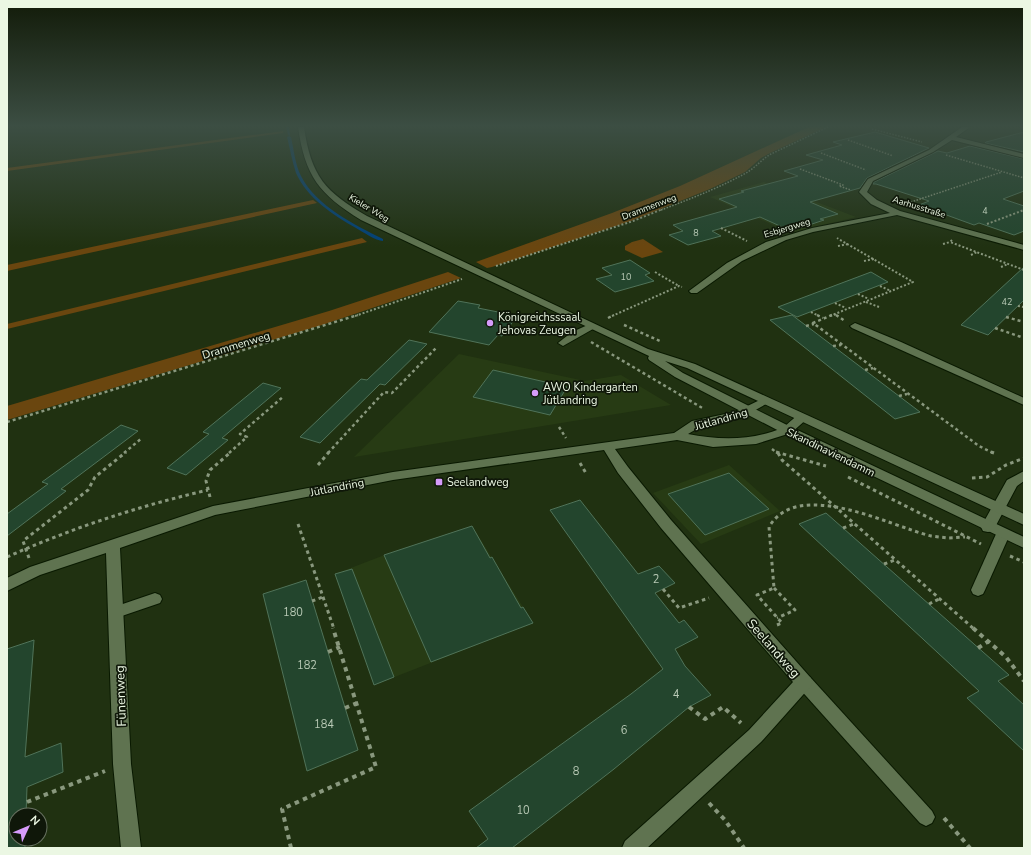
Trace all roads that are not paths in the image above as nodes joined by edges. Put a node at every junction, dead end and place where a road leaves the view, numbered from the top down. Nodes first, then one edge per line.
1 (310, 167) edge
2 (897, 167) edge
3 (897, 213) junction
4 (1024, 248) edge
5 (467, 271) joint
6 (694, 291) road end
7 (855, 326) dead end
8 (590, 327) junction
9 (563, 343) dead end
10 (644, 352) junction
11 (764, 401) junction
12 (1024, 402) edge
13 (749, 412) junction
14 (802, 418) junction
15 (787, 430) junction
16 (677, 436) junction
17 (608, 447) junction
18 (1024, 475) edge
19 (998, 508) junction
20 (1024, 520) edge
21 (988, 527) junction
22 (1002, 534) junction
23 (1024, 543) edge
24 (113, 544) junction
25 (7, 585) edge
26 (978, 590) dead end
27 (155, 598) dead end
28 (116, 612) junction
29 (804, 682) junction
30 (926, 817) road end
31 (131, 848) edge
32 (632, 848) edge

1 - 5 street, Kieler Weg
2 - 3 street, Aarhusstraße
3 - 4 street, Aarhusstraße
3 - 6 street, Esbjergweg
5 - 8 street, Skandinaviendamm
7 - 12 lane
8 - 9 lane
8 - 10 street, Skandinaviendamm
10 - 11 street, Skandinaviendamm
10 - 13 street, Skandinaviendamm
11 - 13 street, Jütlandring
11 - 14 street, Skandinaviendamm
13 - 15 street, Skandinaviendamm
13 - 16 street, Jütlandring
14 - 15 street, Jütlandring
14 - 19 street, Skandinaviendamm
15 - 16 street, Jütlandring
15 - 21 street, Skandinaviendamm
16 - 17 street, Jütlandring
17 - 24 street, Jütlandring
17 - 29 street, Seelandweg
18 - 19 street
19 - 20 street, Skandinaviendamm
19 - 21 street
21 - 22 street, Skandinaviendamm
22 - 23 street, Skandinaviendamm
22 - 26 lane
24 - 25 street, Jütlandring
24 - 28 street, Fünenweg
27 - 28 lane
28 - 31 street, Fünenweg
29 - 30 lane
29 - 32 street, Seelandweg

